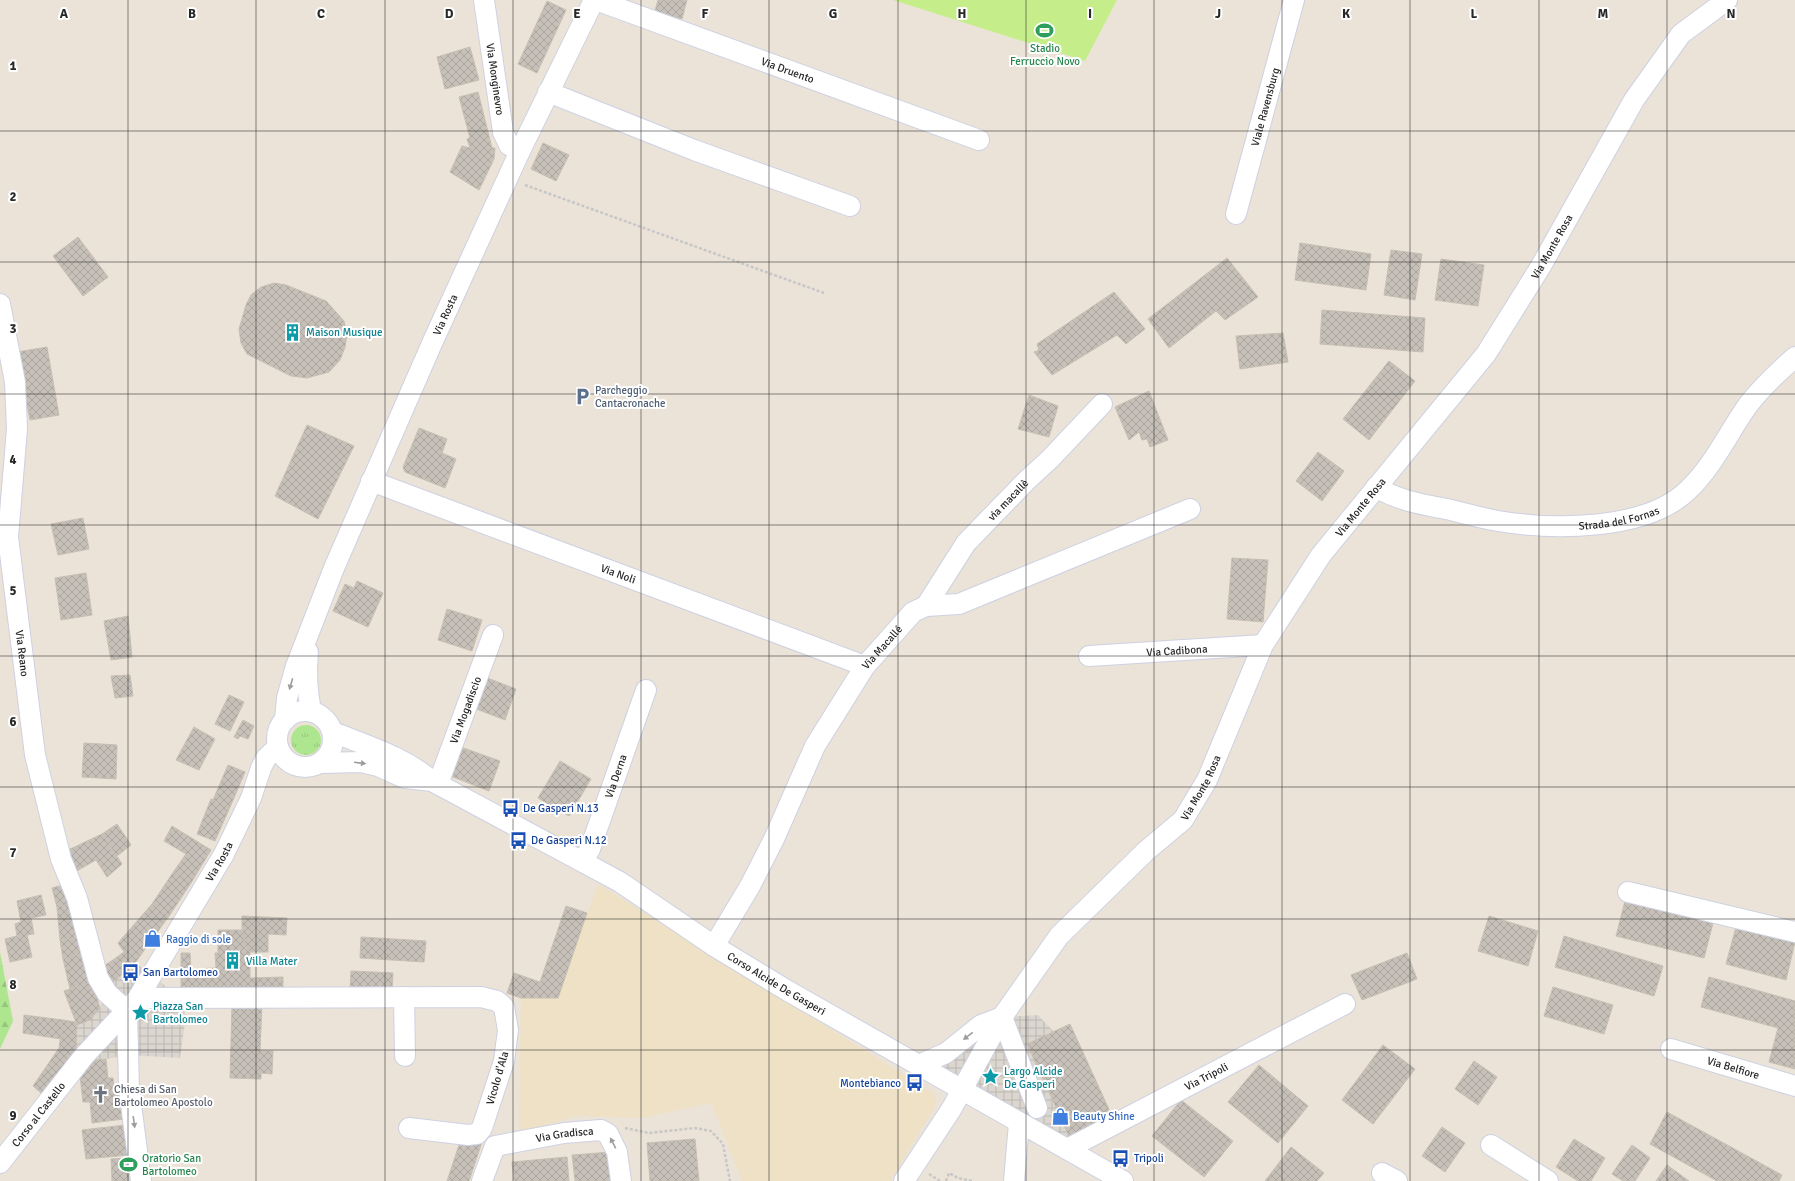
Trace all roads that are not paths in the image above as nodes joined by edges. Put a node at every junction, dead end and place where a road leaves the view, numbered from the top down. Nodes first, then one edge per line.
1 (484, 0) edge
2 (595, 0) edge
3 (1294, 0) edge
4 (1726, 0) edge
5 (548, 92) junction
6 (979, 140) dead end
7 (520, 151) junction
8 (850, 206) dead end
9 (1236, 214) dead end
10 (0, 304) edge
11 (1795, 357) edge
12 (1102, 404) dead end
13 (0, 408) edge
14 (16, 429) junction
15 (372, 481) junction
16 (1376, 487) junction
17 (1190, 509) dead end
18 (926, 606) junction
19 (310, 634) junction
20 (493, 636) dead end
21 (1263, 646) junction
22 (1089, 656) dead end
23 (865, 666) junction
24 (646, 690) dead end
25 (311, 711) junction
26 (285, 720) junction
27 (333, 732) junction
28 (278, 747) junction
29 (321, 763) junction
30 (435, 783) junction
31 (583, 861) junction
32 (1628, 892) dead end
33 (1795, 932) edge
34 (714, 946) junction
35 (404, 997) junction
36 (132, 1004) junction
37 (1345, 1004) dead end
38 (1002, 1017) junction
39 (1671, 1049) dead end
40 (405, 1056) dead end
41 (919, 1065) junction
42 (1795, 1086) edge
43 (962, 1090) junction
44 (1037, 1108) dead end
45 (1019, 1123) junction
46 (409, 1128) dead end
47 (1491, 1145) dead end
48 (1067, 1149) junction
49 (0, 1163) edge
50 (141, 1181) edge
51 (482, 1181) edge
52 (621, 1181) edge
53 (904, 1181) edge
54 (1014, 1181) edge
55 (1123, 1181) edge
56 (1548, 1181) edge

1 - 7 street, Via Monginevro
2 - 5 street, Via Rosta
2 - 6 street, Via Druento
3 - 9 street, Viale Ravensburg
4 - 16 street, Via Monte Rosa
5 - 7 street, Via Rosta
5 - 8 street
7 - 15 street, Via Rosta
10 - 14 street, Via Reano
11 - 16 street, Strada del Fornas
12 - 18 street, via macallè
13 - 14 street
14 - 36 street, Via Reano
15 - 19 street, Via Rosta
15 - 23 street, Via Noli
16 - 21 street, Via Monte Rosa
17 - 18 street, Via Macallé
18 - 23 street, Via Macallé
19 - 25 street, Via Rosta
19 -> 26 street, Via Rosta
20 - 30 street, Via Mogadiscio
21 - 22 street, Via Cadibona
21 - 38 street, Via Monte Rosa
23 - 34 street, Via Macallé
24 - 31 street, Via Derna
25 - 26 street
25 - 27 street
26 - 28 street
27 - 29 street
27 - 30 street, Corso Alcide De Gasperi
28 - 29 street
28 - 36 street, Via Rosta
29 -> 30 street, Corso Alcide De Gasperi
30 - 31 street, Corso Alcide De Gasperi
31 - 34 street, Corso Alcide De Gasperi
32 - 33 street
34 - 41 street, Corso Alcide De Gasperi
35 - 36 street, Vicolo d'Ala
35 - 40 street
35 - 46 street, Vicolo d'Ala
36 - 49 street, Corso al Castello
36 -> 50 street
37 - 48 street, Via Tripoli
38 -> 41 street
38 - 43 street
38 - 44 street
39 - 42 street, Via Belfiore
41 - 43 street, Corso Alcide De Gasperi
43 - 45 street, Corso Alcide De Gasperi
43 - 53 street
45 - 48 street, Corso Alcide De Gasperi
45 - 54 street
47 - 56 street
48 - 55 street, Corso Alcide De Gasperi
52 -> 51 street, Via Gradisca

